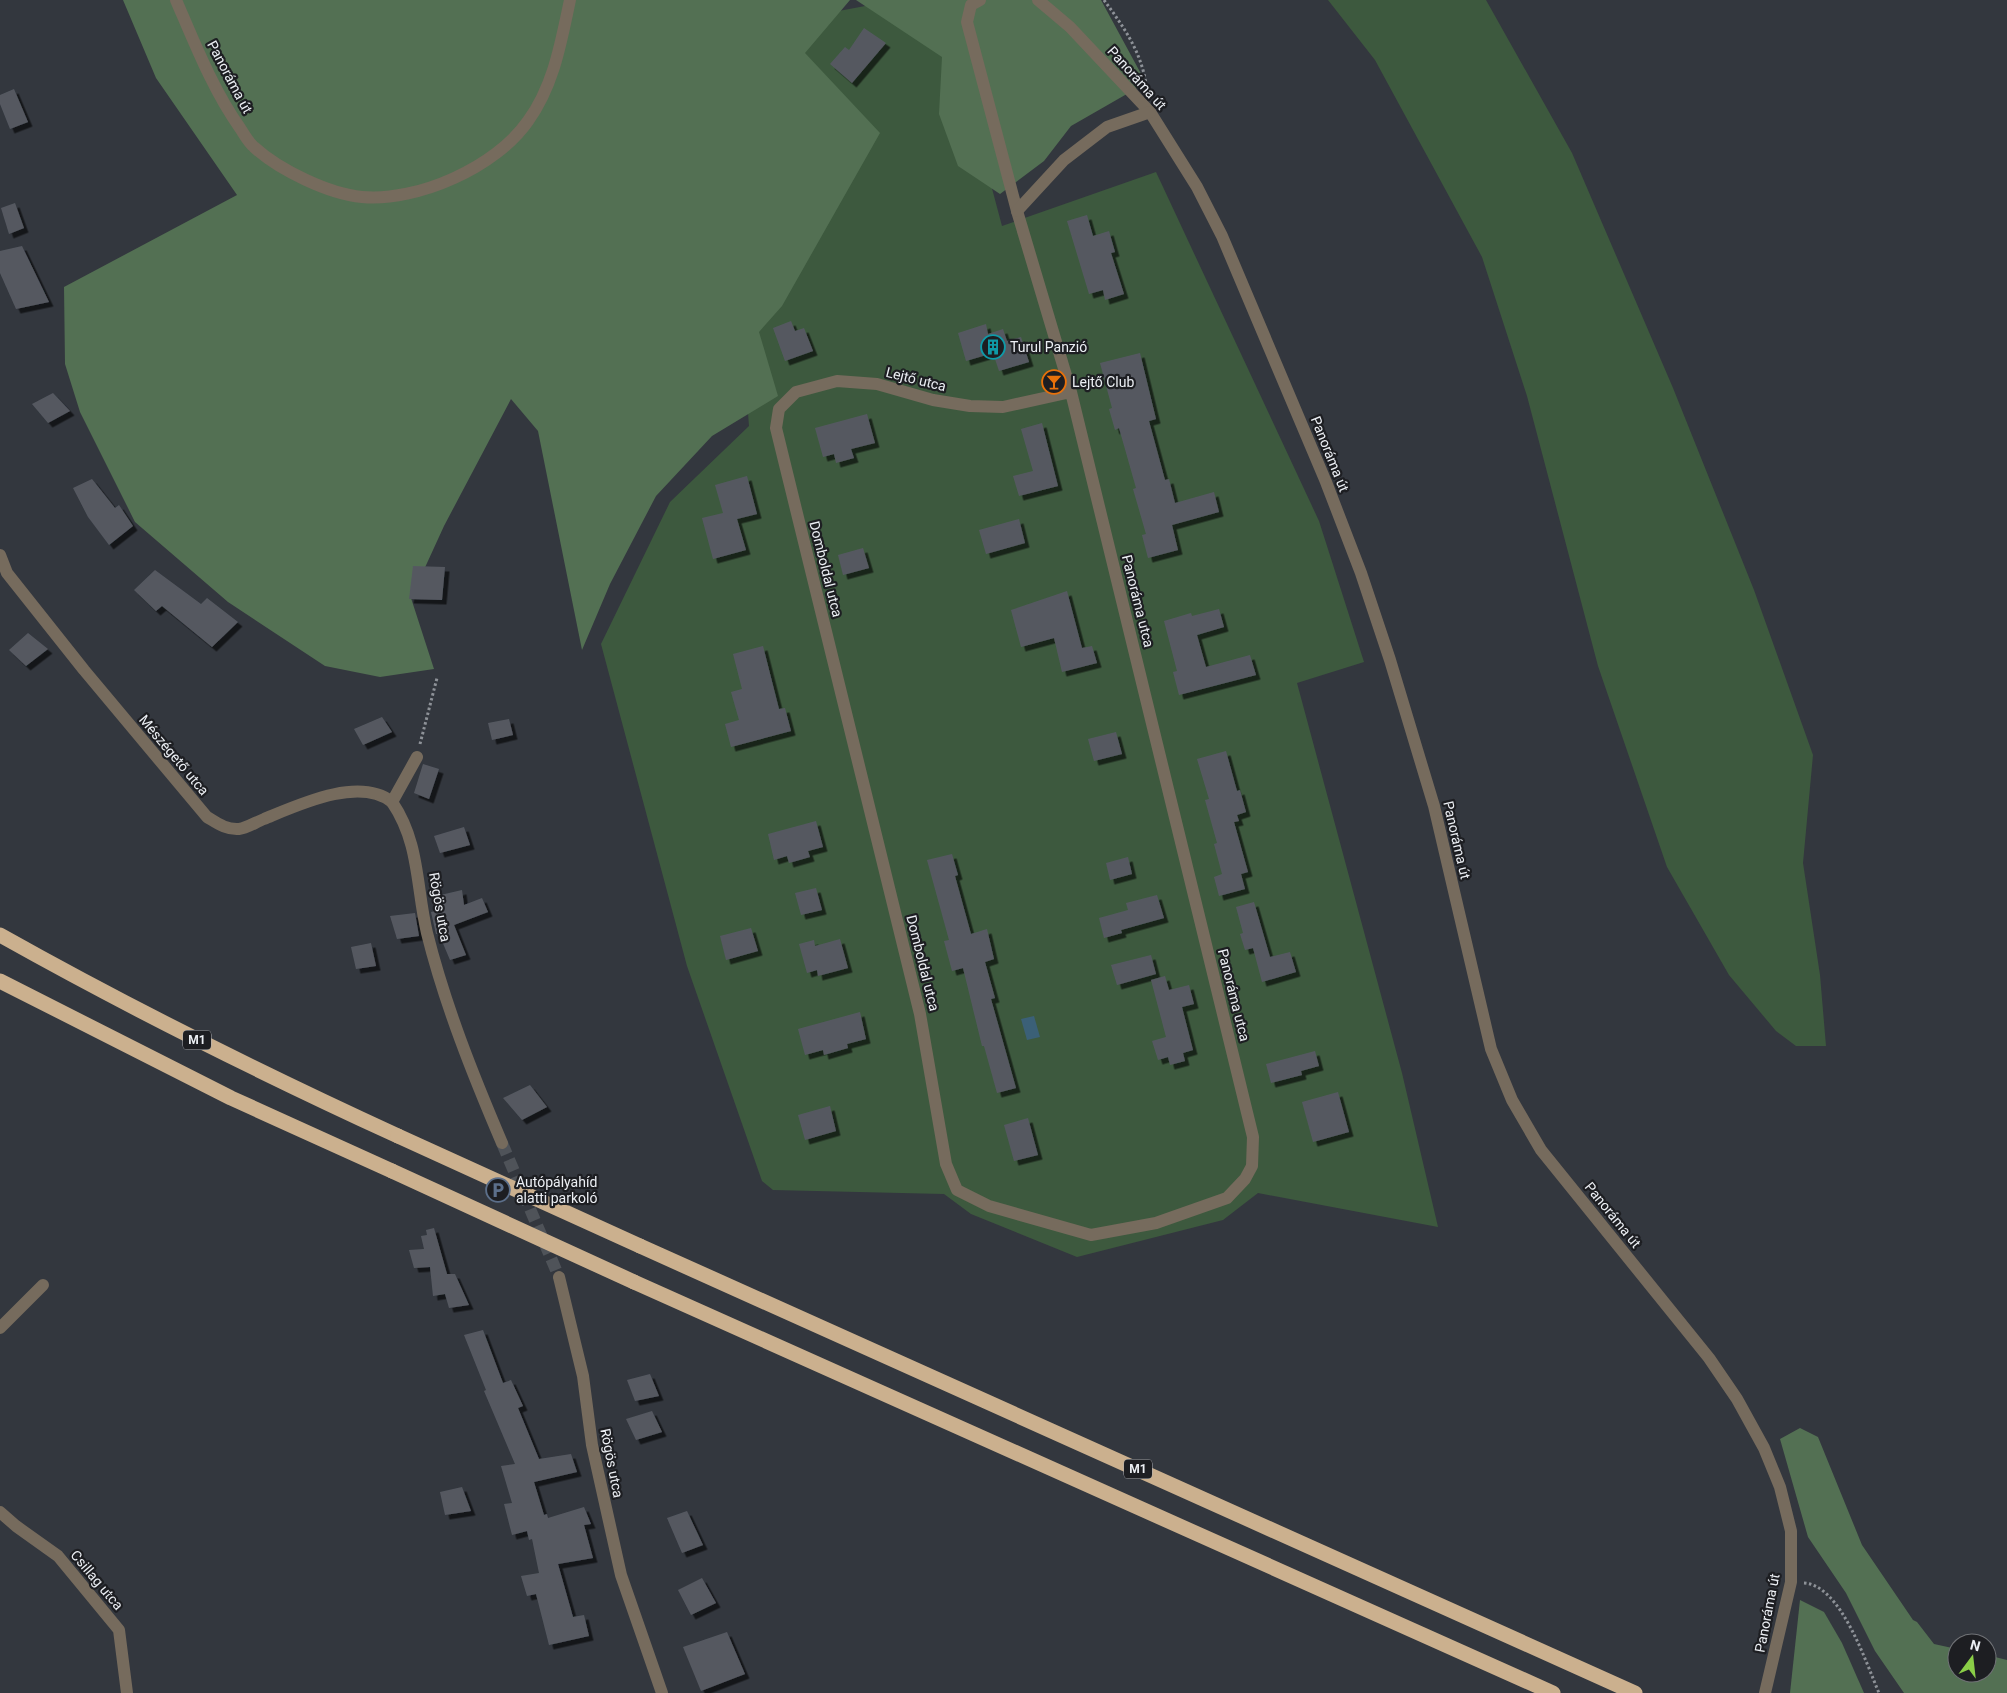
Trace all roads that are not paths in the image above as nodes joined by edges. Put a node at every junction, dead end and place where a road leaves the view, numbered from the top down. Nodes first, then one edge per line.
1 (176, 0) edge
2 (570, 0) edge
3 (980, 0) edge
4 (1038, 0) edge
5 (1150, 112) junction
6 (1017, 211) junction
7 (1072, 392) junction
8 (776, 428) joint
9 (0, 554) edge
10 (416, 757) road end
11 (392, 802) junction
12 (0, 935) edge
13 (0, 981) edge
14 (502, 1143) tunnel mouth
15 (1252, 1166) joint
16 (559, 1277) tunnel mouth
17 (43, 1285) dead end
18 (0, 1328) edge
19 (0, 1512) edge
20 (127, 1693) edge
21 (662, 1693) edge
22 (1553, 1693) edge
23 (1635, 1693) edge
24 (1765, 1693) edge

1 - 2 street, Panoráma út
3 - 6 street, Panoráma utca
4 - 5 street, Panoráma út
5 - 6 street
5 - 24 street, Panoráma út
6 - 7 street, Panoráma utca
7 - 8 street, Lejtő utca
7 - 15 street, Panoráma utca
8 - 15 street, Domboldal utca
9 - 11 street, Mészégető utca
10 - 11 street
11 - 14 street, Rögös utca
12 - 23 highway, M1, bridge
13 - 22 highway, M1, bridge
16 - 21 street, Rögös utca
17 - 18 street
19 - 20 street, Csillag utca

